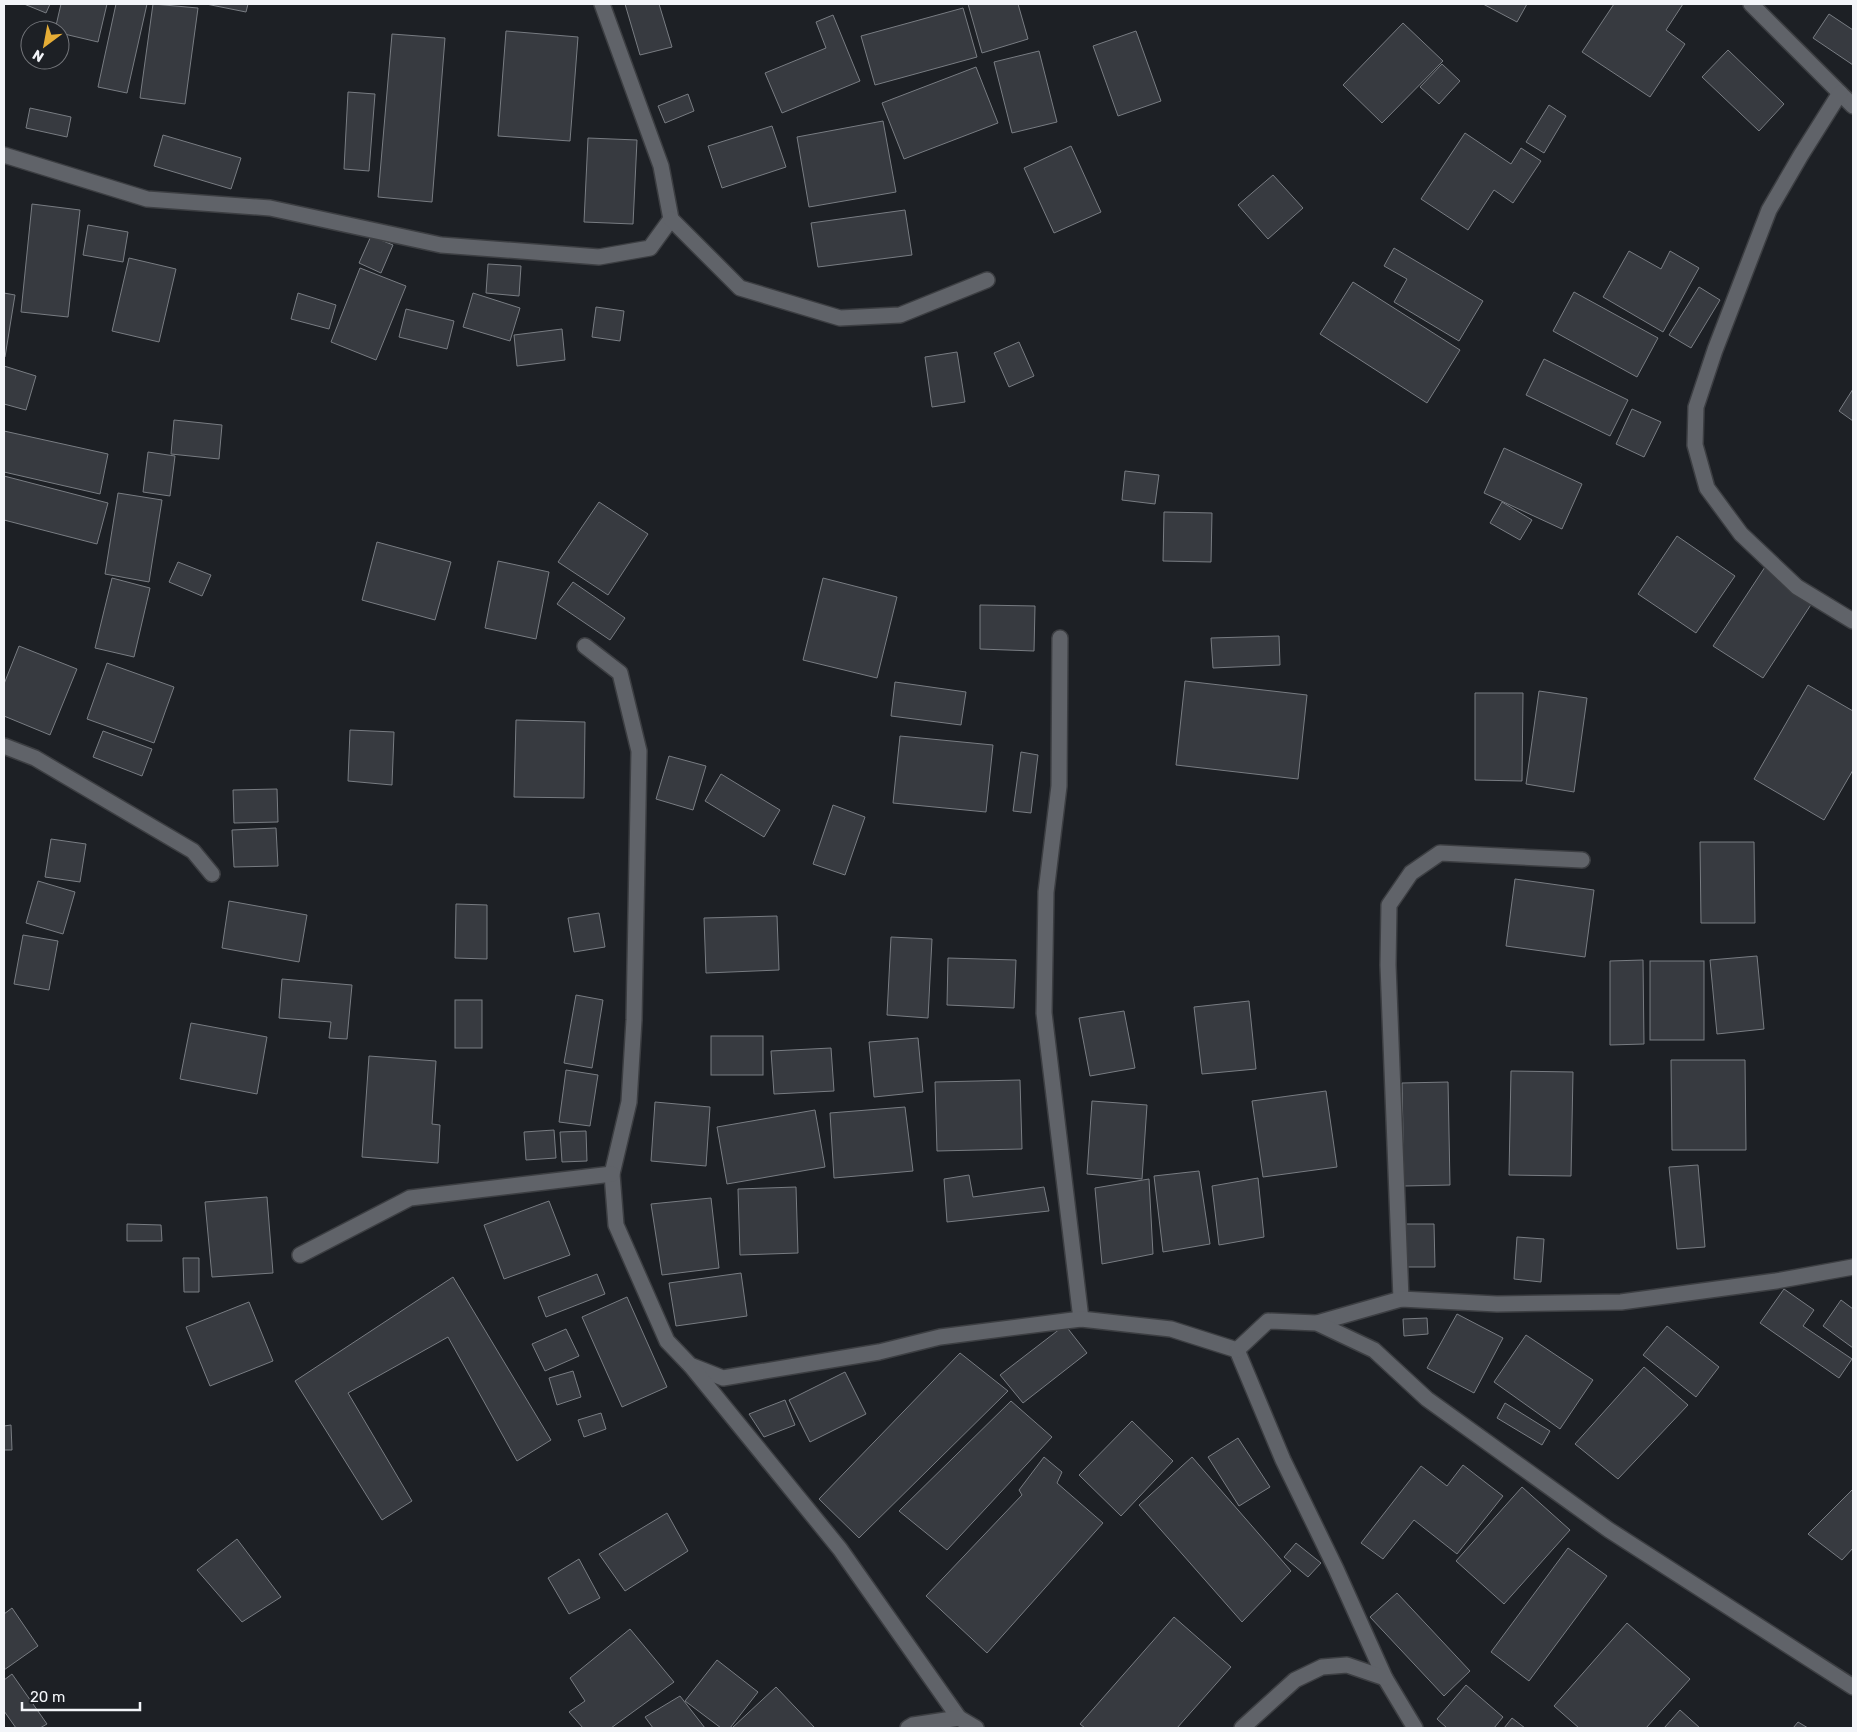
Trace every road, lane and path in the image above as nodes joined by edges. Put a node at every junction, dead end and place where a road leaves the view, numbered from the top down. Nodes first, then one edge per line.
1 (602, 4) edge
2 (1751, 4) edge
3 (1840, 93) junction
4 (1853, 106) edge
5 (4, 155) edge
6 (671, 220) junction
7 (987, 280) dead end
8 (1853, 621) edge
9 (1060, 638) dead end
10 (585, 646) dead end
11 (4, 746) edge
12 (1582, 860) dead end
13 (212, 874) dead end
14 (612, 1174) junction
15 (300, 1256) dead end
16 (1853, 1267) edge
17 (1401, 1299) junction
18 (1081, 1318) junction
19 (1317, 1323) junction
20 (1237, 1350) junction
21 (690, 1364) junction
22 (1385, 1678) junction
23 (1853, 1687) edge
24 (959, 1718) junction
25 (908, 1728) edge
26 (976, 1728) edge
27 (1242, 1728) edge
28 (1415, 1728) edge

1 - 6 street
2 - 3 street
3 - 4 street
3 - 8 street
5 - 6 street
6 - 7 street
9 - 18 street
10 - 14 street
11 - 13 street
12 - 17 street
14 - 15 street
14 - 21 street
16 - 17 street
17 - 19 street
18 - 20 street
18 - 21 street
19 - 20 street
19 - 23 street
20 - 22 street
21 - 24 street
22 - 27 street
22 - 28 street
24 - 25 street
24 - 26 street

